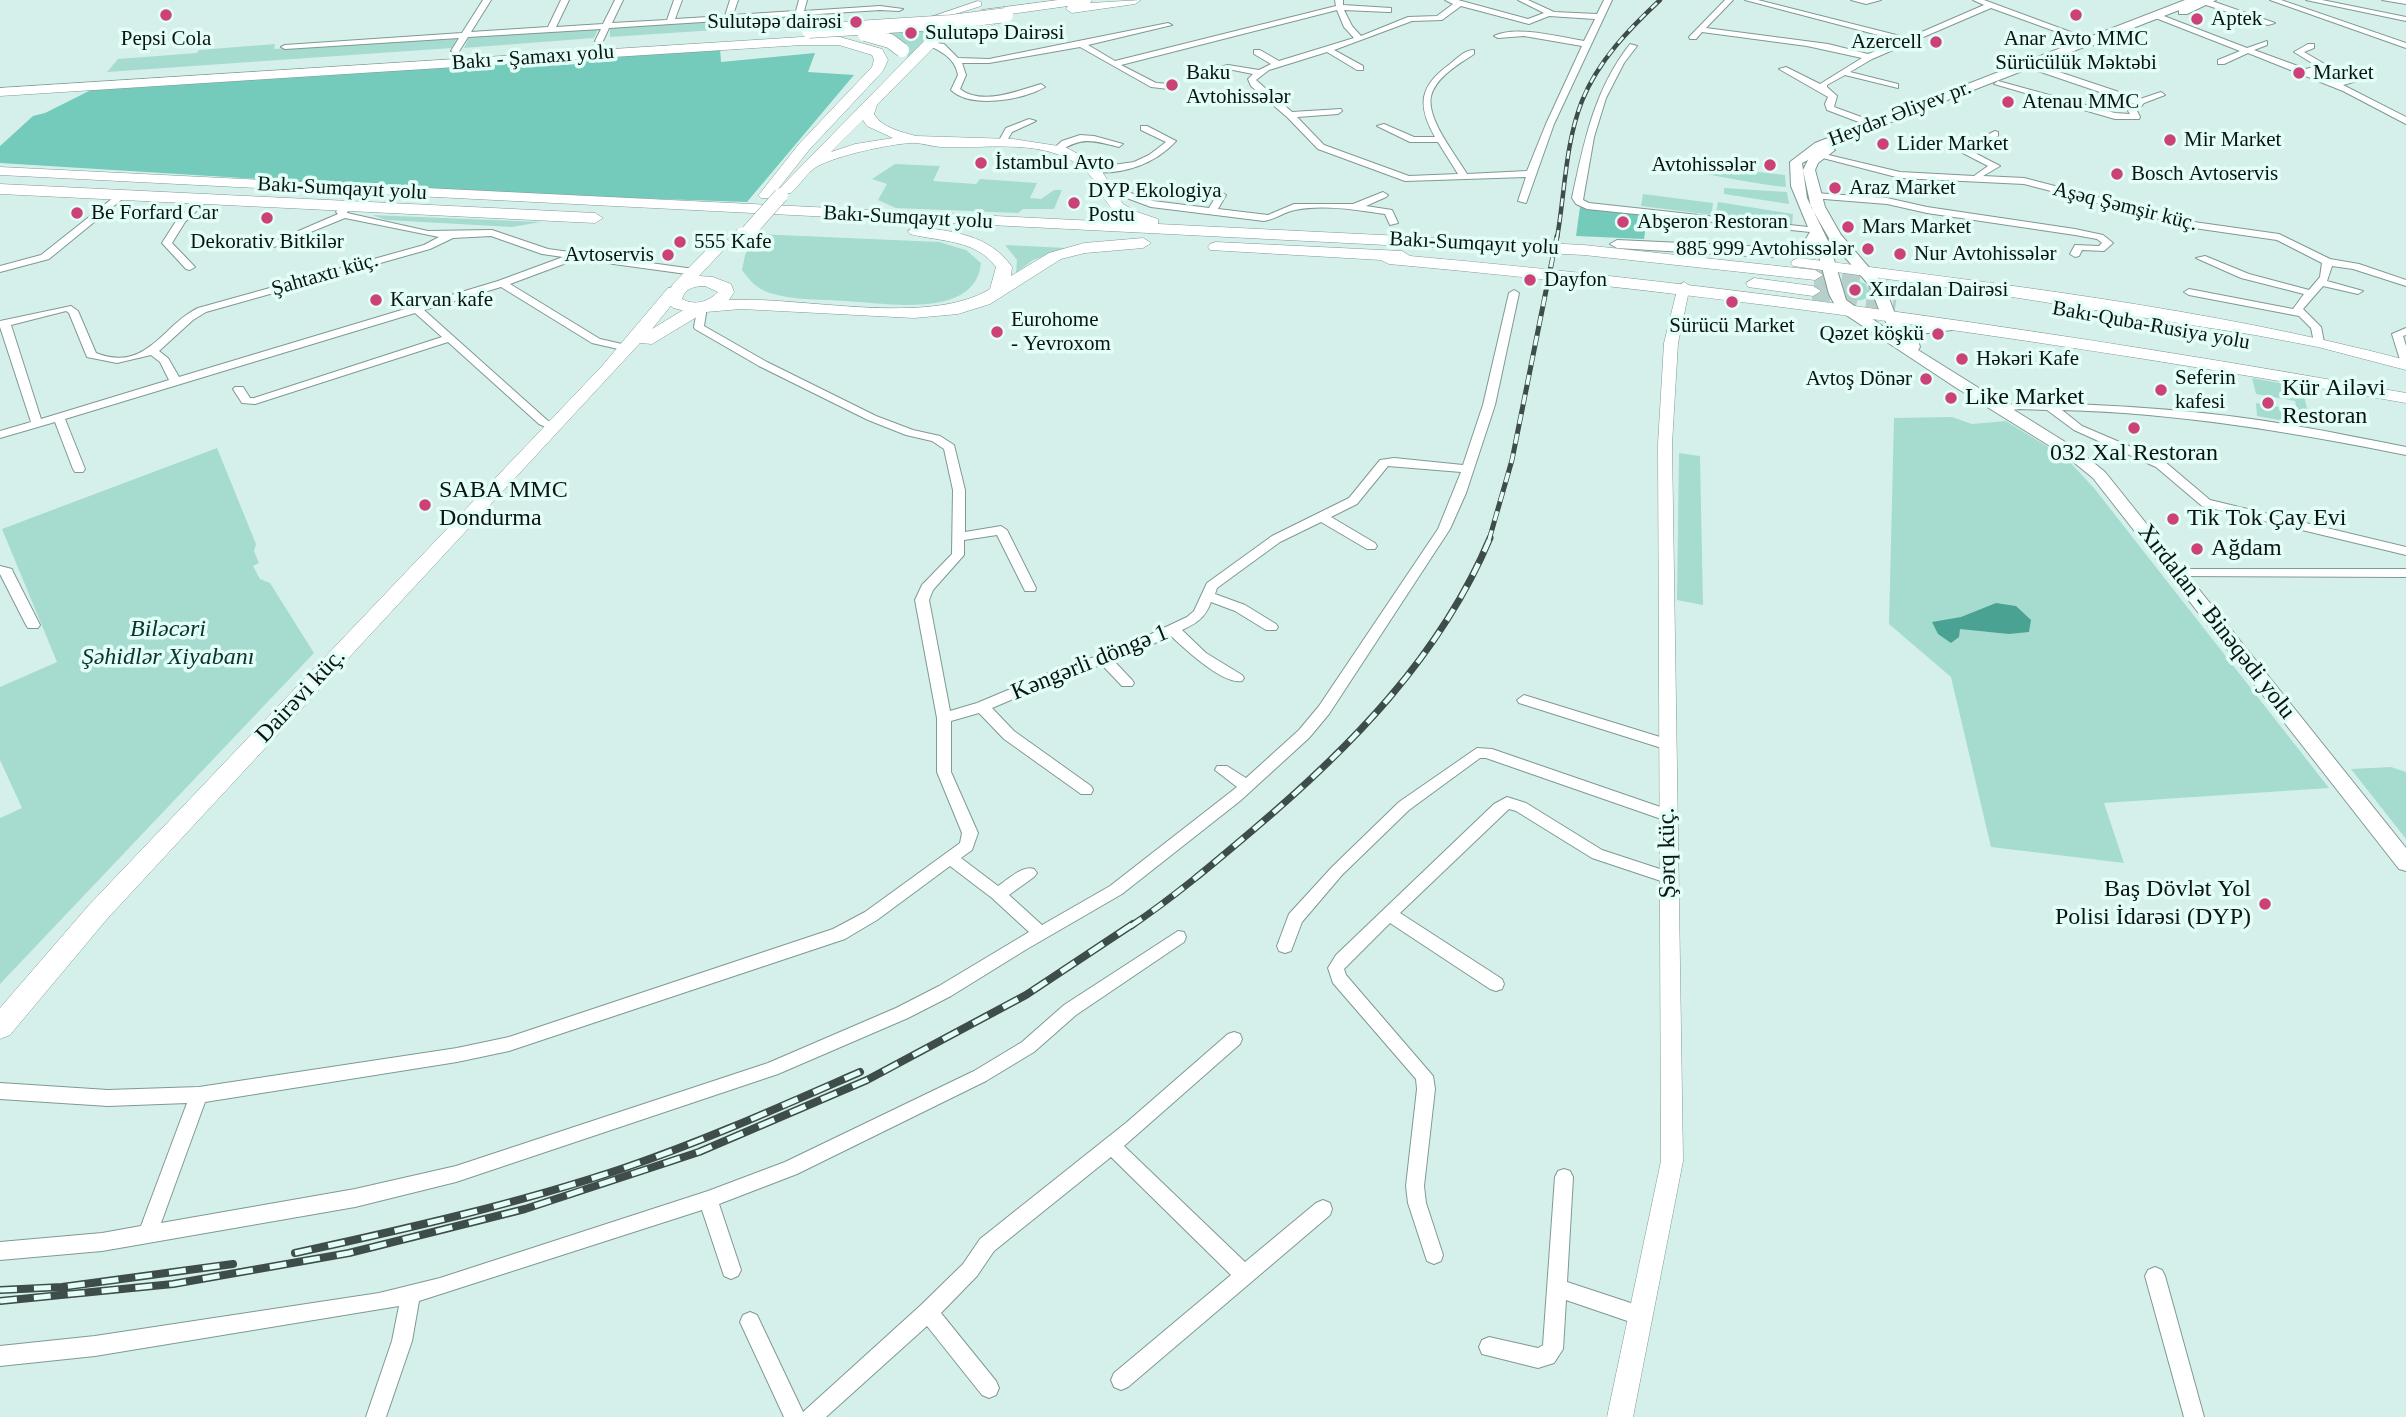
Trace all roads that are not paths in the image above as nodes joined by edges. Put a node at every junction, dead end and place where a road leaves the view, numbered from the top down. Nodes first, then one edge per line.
1 (488, 0) edge
2 (565, 0) edge
3 (619, 0) edge
4 (678, 0) edge
5 (734, 0) edge
6 (803, 0) edge
7 (837, 0) edge
8 (887, 0) edge
9 (1086, 0) edge
10 (1109, 0) edge
11 (1135, 0) edge
12 (1449, 0) edge
13 (1522, 0) edge
14 (1608, 0) edge
15 (1729, 0) edge
16 (1749, 0) edge
17 (1855, 0) edge
18 (1877, 0) edge
19 (1977, 0) edge
20 (2274, 0) edge
21 (2310, 0) edge
22 (2386, 0) edge
23 (2197, 1) edge
24 (2406, 2) edge
25 (1339, 3) edge
26 (1459, 3) junction
27 (1991, 5) junction
28 (977, 6) edge
29 (880, 8) junction
30 (899, 9) dead end
31 (1388, 10) dead end
32 (832, 11) junction
33 (799, 13) junction
34 (1552, 14) junction
35 (1600, 17) junction
36 (2161, 17) junction
37 (728, 18) junction
38 (990, 18) junction
39 (918, 19) junction
40 (2406, 19) edge
41 (670, 21) junction
42 (888, 21) junction
43 (2271, 23) dead end
44 (606, 24) junction
45 (1168, 25) dead end
46 (552, 29) junction
47 (803, 29) junction
48 (956, 29) junction
49 (1700, 29) junction
50 (464, 34) junction
51 (1499, 36) dead end
52 (1693, 37) dead end
53 (1360, 39) junction
54 (1908, 40) junction
55 (599, 41) junction
56 (931, 42) junction
57 (2094, 42) junction
58 (2264, 43) dead end
59 (1081, 44) junction
60 (1587, 44) junction
61 (1633, 46) dead end
62 (2311, 46) dead end
63 (2406, 46) edge
64 (285, 47) dead end
65 (872, 49) junction
66 (1329, 50) junction
67 (2247, 50) junction
68 (1257, 52) dead end
69 (1471, 52) dead end
70 (455, 53) junction
71 (1869, 57) junction
72 (956, 61) junction
73 (2221, 62) dead end
74 (1114, 64) junction
75 (1279, 65) junction
76 (1360, 68) dead end
77 (2038, 68) junction
78 (1783, 69) dead end
79 (1210, 70) dead end
80 (1258, 72) junction
81 (1842, 72) junction
82 (2306, 72) junction
83 (2361, 77) dead end
84 (1998, 84) junction
85 (2336, 84) junction
86 (0, 85) edge
87 (1169, 86) dead end
88 (1895, 86) dead end
89 (1041, 87) dead end
90 (1822, 88) junction
91 (0, 92) edge
92 (2161, 95) dead end
93 (2139, 103) junction
94 (870, 105) junction
95 (2406, 109) edge
96 (2390, 110) junction
97 (1338, 111) dead end
98 (1290, 115) junction
99 (1032, 121) dead end
100 (2406, 121) edge
101 (1872, 124) junction
102 (1381, 126) dead end
103 (1144, 128) dead end
104 (1995, 134) dead end
105 (1443, 139) junction
106 (921, 140) junction
107 (1001, 144) junction
108 (1119, 144) dead end
109 (1057, 149) junction
110 (1820, 156) junction
111 (1095, 170) junction
112 (0, 171) edge
113 (1531, 174) junction
114 (799, 175) junction
115 (1464, 176) junction
116 (1977, 179) junction
117 (0, 189) edge
118 (1799, 190) junction
119 (1107, 193) junction
120 (1814, 194) junction
121 (774, 195) junction
122 (1222, 195) dead end
123 (1383, 195) dead end
124 (121, 196) junction
125 (203, 200) junction
126 (1523, 201) dead end
127 (1355, 206) junction
128 (2122, 207) junction
129 (344, 211) junction
130 (1212, 211) junction
131 (903, 217) junction
132 (609, 218) dead end
133 (2118, 219) dead end
134 (651, 220) dead end
135 (1393, 223) dead end
136 (1822, 226) junction
137 (915, 231) junction
138 (1224, 232) junction
139 (451, 235) junction
140 (2313, 241) dead end
141 (2292, 242) junction
142 (730, 243) junction
143 (1143, 243) junction
144 (1302, 244) junction
145 (1617, 244) junction
146 (271, 245) dead end
147 (2075, 254) dead end
148 (576, 256) junction
149 (2201, 258) dead end
150 (2327, 262) junction
151 (1830, 266) junction
152 (190, 267) dead end
153 (0, 269) edge
154 (1866, 271) junction
155 (694, 272) junction
156 (2406, 272) edge
157 (2386, 277) junction
158 (502, 283) junction
159 (1814, 283) tunnel mouth
160 (2322, 283) junction
161 (2406, 283) edge
162 (723, 286) junction
163 (1684, 286) junction
164 (676, 291) junction
165 (2358, 291) dead end
166 (997, 292) junction
167 (2189, 292) dead end
168 (1514, 293) dead end
169 (2310, 293) junction
170 (1893, 301) junction
171 (800, 306) junction
172 (702, 307) junction
173 (417, 309) junction
174 (1846, 309) junction
175 (2300, 313) junction
176 (2, 323) edge
177 (2007, 330) junction
178 (2406, 331) edge
179 (448, 338) junction
180 (2319, 342) junction
181 (1913, 347) junction
182 (627, 348) junction
183 (152, 351) junction
184 (2406, 364) edge
185 (608, 370) junction
186 (2406, 372) edge
187 (1944, 373) junction
188 (176, 382) junction
189 (2406, 386) edge
190 (239, 389) dead end
191 (2406, 398) edge
192 (2049, 406) junction
193 (2000, 409) junction
194 (59, 418) junction
195 (37, 424) junction
196 (554, 428) junction
197 (0, 435) edge
198 (2406, 451) edge
199 (79, 469) dead end
200 (1468, 469) junction
201 (1322, 517) junction
202 (960, 537) junction
203 (1371, 546) dead end
204 (2406, 551) edge
205 (0, 570) edge
206 (2179, 573) junction
207 (2406, 573) edge
208 (1030, 588) dead end
209 (1208, 596) junction
210 (33, 625) dead end
211 (1271, 627) dead end
212 (1173, 630) junction
213 (1104, 659) junction
214 (1237, 678) dead end
215 (1127, 684) dead end
216 (1524, 700) dead end
217 (982, 707) junction
218 (944, 718) junction
219 (1668, 745) junction
220 (1222, 771) dead end
221 (1247, 786) junction
222 (1086, 790) dead end
223 (1667, 815) junction
224 (950, 858) junction
225 (2406, 863) edge
226 (1029, 873) dead end
227 (1667, 877) junction
228 (998, 894) junction
229 (1389, 914) junction
230 (1041, 934) junction
231 (1178, 937) dead end
232 (1284, 946) dead end
233 (1496, 984) dead end
234 (0, 1027) edge
235 (1234, 1039) dead end
236 (0, 1091) edge
237 (199, 1095) junction
238 (1111, 1145) junction
239 (1564, 1177) dead end
240 (708, 1200) junction
241 (1323, 1209) dead end
242 (147, 1235) junction
243 (0, 1251) edge
244 (1434, 1255) dead end
245 (731, 1270) dead end
246 (1245, 1275) junction
247 (2155, 1276) dead end
248 (1558, 1288) junction
249 (411, 1295) junction
250 (928, 1312) junction
251 (1642, 1316) junction
252 (750, 1322) dead end
253 (1489, 1347) dead end
254 (0, 1356) edge
255 (1121, 1380) dead end
256 (989, 1388) dead end
257 (376, 1417) edge
258 (795, 1417) edge
259 (811, 1417) edge
260 (1620, 1417) edge
261 (2194, 1417) edge

1 - 50 street
2 - 46 street
3 - 44 street
4 - 41 street
5 - 37 street
6 - 33 street
7 - 32 street
8 - 29 street
9 - 38 main road, Bakı - Şamaxı yolu
10 - 47 main road, Bakı - Şamaxı yolu, bridge
11 - 38 main road, Bakı - Şamaxı yolu
12 - 26 street
13 - 34 street
14 - 35 street
15 - 49 street
16 - 54 street
17 - 18 street
19 - 27 street
20 - 63 street
21 - 40 street
22 - 24 street
23 - 36 main road, Heydər Əliyev pr.
23 - 43 street
25 - 31 street
25 - 53 street
25 - 74 street
26 - 34 street
26 - 53 street
27 - 54 street
27 - 57 street
28 - 38 main road, Bakı - Şamaxı yolu
28 - 39 main road, Bakı - Şamaxı yolu
28 - 48 street
29 - 30 street
29 - 32 street
32 - 33 street
33 - 37 street
33 - 47 street
34 - 35 street
35 - 60 street
36 - 57 main road, Heydər Əliyev pr.
36 - 67 street
37 - 41 street
38 - 48 main road
39 - 42 main road, Bakı - Şamaxı yolu
39 - 56 main road
41 - 44 street
42 - 47 main road, Bakı - Şamaxı yolu
42 - 65 main road
44 - 46 street
44 - 55 street
45 - 59 street
46 - 50 street
47 - 55 main road, Bakı - Şamaxı yolu
47 - 70 main road, Bakı - Şamaxı yolu
48 - 56 main road
49 - 52 street
49 - 71 street
50 - 64 street
50 - 70 street
51 - 60 street
53 - 66 street
54 - 71 street
55 - 70 main road, Bakı - Şamaxı yolu
56 - 72 street
56 - 94 highway
57 - 77 main road, Heydər Əliyev pr.
57 - 101 main road, Heydər Əliyev pr.
58 - 67 street
59 - 72 street
59 - 74 street
60 - 113 street
61 - 136 street
62 - 82 street
65 - 91 main road, Bakı - Şamaxı yolu
65 - 121 main road
66 - 75 street
66 - 76 street
67 - 73 street
67 - 82 street
68 - 75 street
69 - 105 street
70 - 86 main road, Bakı - Şamaxı yolu
70 - 114 main road, bridge
71 - 81 street
72 - 89 street
74 - 87 street
75 - 80 street
77 - 84 main road, Heydər Əliyev pr.
77 - 93 street
78 - 90 street
79 - 80 street
80 - 98 street
81 - 88 street
81 - 90 street
82 - 85 street
83 - 85 street
84 - 93 street
84 - 110 main road, Heydər Əliyev pr.
85 - 96 street
90 - 101 street
92 - 93 street
94 - 106 main road
94 - 114 highway
95 - 96 street
96 - 100 street
97 - 98 street
98 - 115 street
99 - 107 street
101 - 118 main road, Heydər Əliyev pr.
102 - 105 street
103 - 111 street
104 - 116 street
105 - 115 street
106 - 107 main road
106 - 114 main road
107 - 109 main road
108 - 109 street
109 - 111 main road
110 - 116 street, Aşəq Şəmşir küç.
110 - 120 main road, Heydər Əliyev pr.
111 - 119 main road
112 - 131 highway, Bakı-Sumqayıt yolu
113 - 115 street
113 - 126 street
114 - 121 highway
116 - 128 street, Aşəq Şəmşir küç.
117 - 124 main road, Bakı-Sumqayıt yolu
118 - 120 main road
118 - 136 main road, Heydər Əliyev pr.
119 - 130 street
119 - 131 main road
119 - 138 main road
120 - 136 main road, Heydər Əliyev pr.
120 - 147 street
121 - 142 main road, bridge
122 - 130 street
123 - 127 street
124 - 125 main road, Bakı-Sumqayıt yolu
124 - 153 street
125 - 129 main road, Bakı-Sumqayıt yolu
125 - 152 street
127 - 130 street
127 - 135 street
128 - 133 street
128 - 141 street, Aşəq Şəmşir küç.
129 - 132 main road, Bakı-Sumqayıt yolu
129 - 139 street
129 - 146 street
131 - 138 highway, Bakı-Sumqayıt yolu
134 - 137 main road, Bakı-Sumqayıt yolu
136 - 145 main road
136 - 151 main road
136 - 154 main road
137 - 143 main road, Bakı-Sumqayıt yolu
137 - 166 main road
138 - 144 highway, Bakı-Sumqayıt yolu
139 - 148 street, Şahtaxtı küç.
139 - 183 street, Şahtaxtı küç.
140 - 141 street
141 - 150 street, Aşəq Şəmşir küç.
142 - 155 main road, Dairəvi küç.
142 - 162 main road
143 - 144 main road, Bakı-Sumqayıt yolu
143 - 166 main road
144 - 145 highway
144 - 159 main road, Bakı-Sumqayıt yolu
144 - 163 highway
145 - 151 highway
148 - 155 street, Şahtaxtı küç.
148 - 158 street
149 - 169 street
150 - 157 street, Aşəq Şəmşir küç.
150 - 160 street
151 - 154 highway
151 - 174 main road
154 - 170 main road
154 - 180 highway
155 - 164 main road, Dairəvi küç.
156 - 157 street
157 - 161 street, Aşəq Şəmşir küç.
158 - 173 street
158 - 182 street
160 - 165 street
160 - 169 street
162 - 164 highway
162 - 171 main road
162 - 172 highway
163 - 174 highway
163 - 219 street, Şərq küç.
164 - 172 highway
164 - 182 main road, Dairəvi küç.
166 - 171 main road
167 - 175 street
168 - 200 street
169 - 175 street
170 - 174 highway
170 - 177 highway
170 - 181 main road
170 - 186 main road, Bakı-Quba-Rusiya yolu
170 - 189 main road, Bakı-Quba-Rusiya yolu
171 - 172 main road
172 - 185 main road, Dairəvi küç.
172 - 202 street
173 - 179 street
173 - 188 street
174 - 187 main road
175 - 180 street
176 - 183 street
176 - 195 street
177 - 181 main road
177 - 191 highway
178 - 184 street
179 - 190 street
179 - 196 street
180 - 184 highway
181 - 187 main road
182 - 185 main road, Dairəvi küç.
183 - 188 street
185 - 196 main road, Dairəvi küç.
187 - 193 main road, Xırdalan - Binəqədi yolu
188 - 194 street
192 - 193 street
192 - 198 street
192 - 204 street
193 - 206 main road, Xırdalan - Binəqədi yolu
194 - 195 street
194 - 199 street
195 - 197 street
196 - 234 main road, Dairəvi küç.
200 - 201 street, Kəngərli döngə 1
200 - 221 street
201 - 203 street
201 - 209 street, Kəngərli döngə 1
202 - 208 street
202 - 218 street
205 - 210 street
206 - 207 street
206 - 225 main road, Xırdalan - Binəqədi yolu
209 - 211 street
209 - 212 street, Kəngərli döngə 1
212 - 213 street, Kəngərli döngə 1
212 - 214 street
213 - 215 street
213 - 217 street, Kəngərli döngə 1
216 - 219 street
217 - 218 street, Kəngərli döngə 1
217 - 222 street
218 - 224 street
219 - 223 street, Şərq küç.
220 - 221 street
221 - 230 street
223 - 227 street, Şərq küç.
223 - 232 street
224 - 228 street
224 - 237 street
226 - 228 street
227 - 229 street
227 - 251 street, Şərq küç.
228 - 230 street
229 - 233 street
229 - 244 street
230 - 242 street
231 - 240 street
235 - 238 street
236 - 237 street
237 - 242 street
238 - 246 street
238 - 250 street
239 - 248 street
240 - 245 street
240 - 249 street
241 - 246 street
242 - 243 street
246 - 255 street
247 - 261 street
248 - 251 street
248 - 253 street
249 - 254 street
249 - 257 street
250 - 256 street
250 - 259 street
251 - 260 street, Şərq küç.
252 - 258 street

